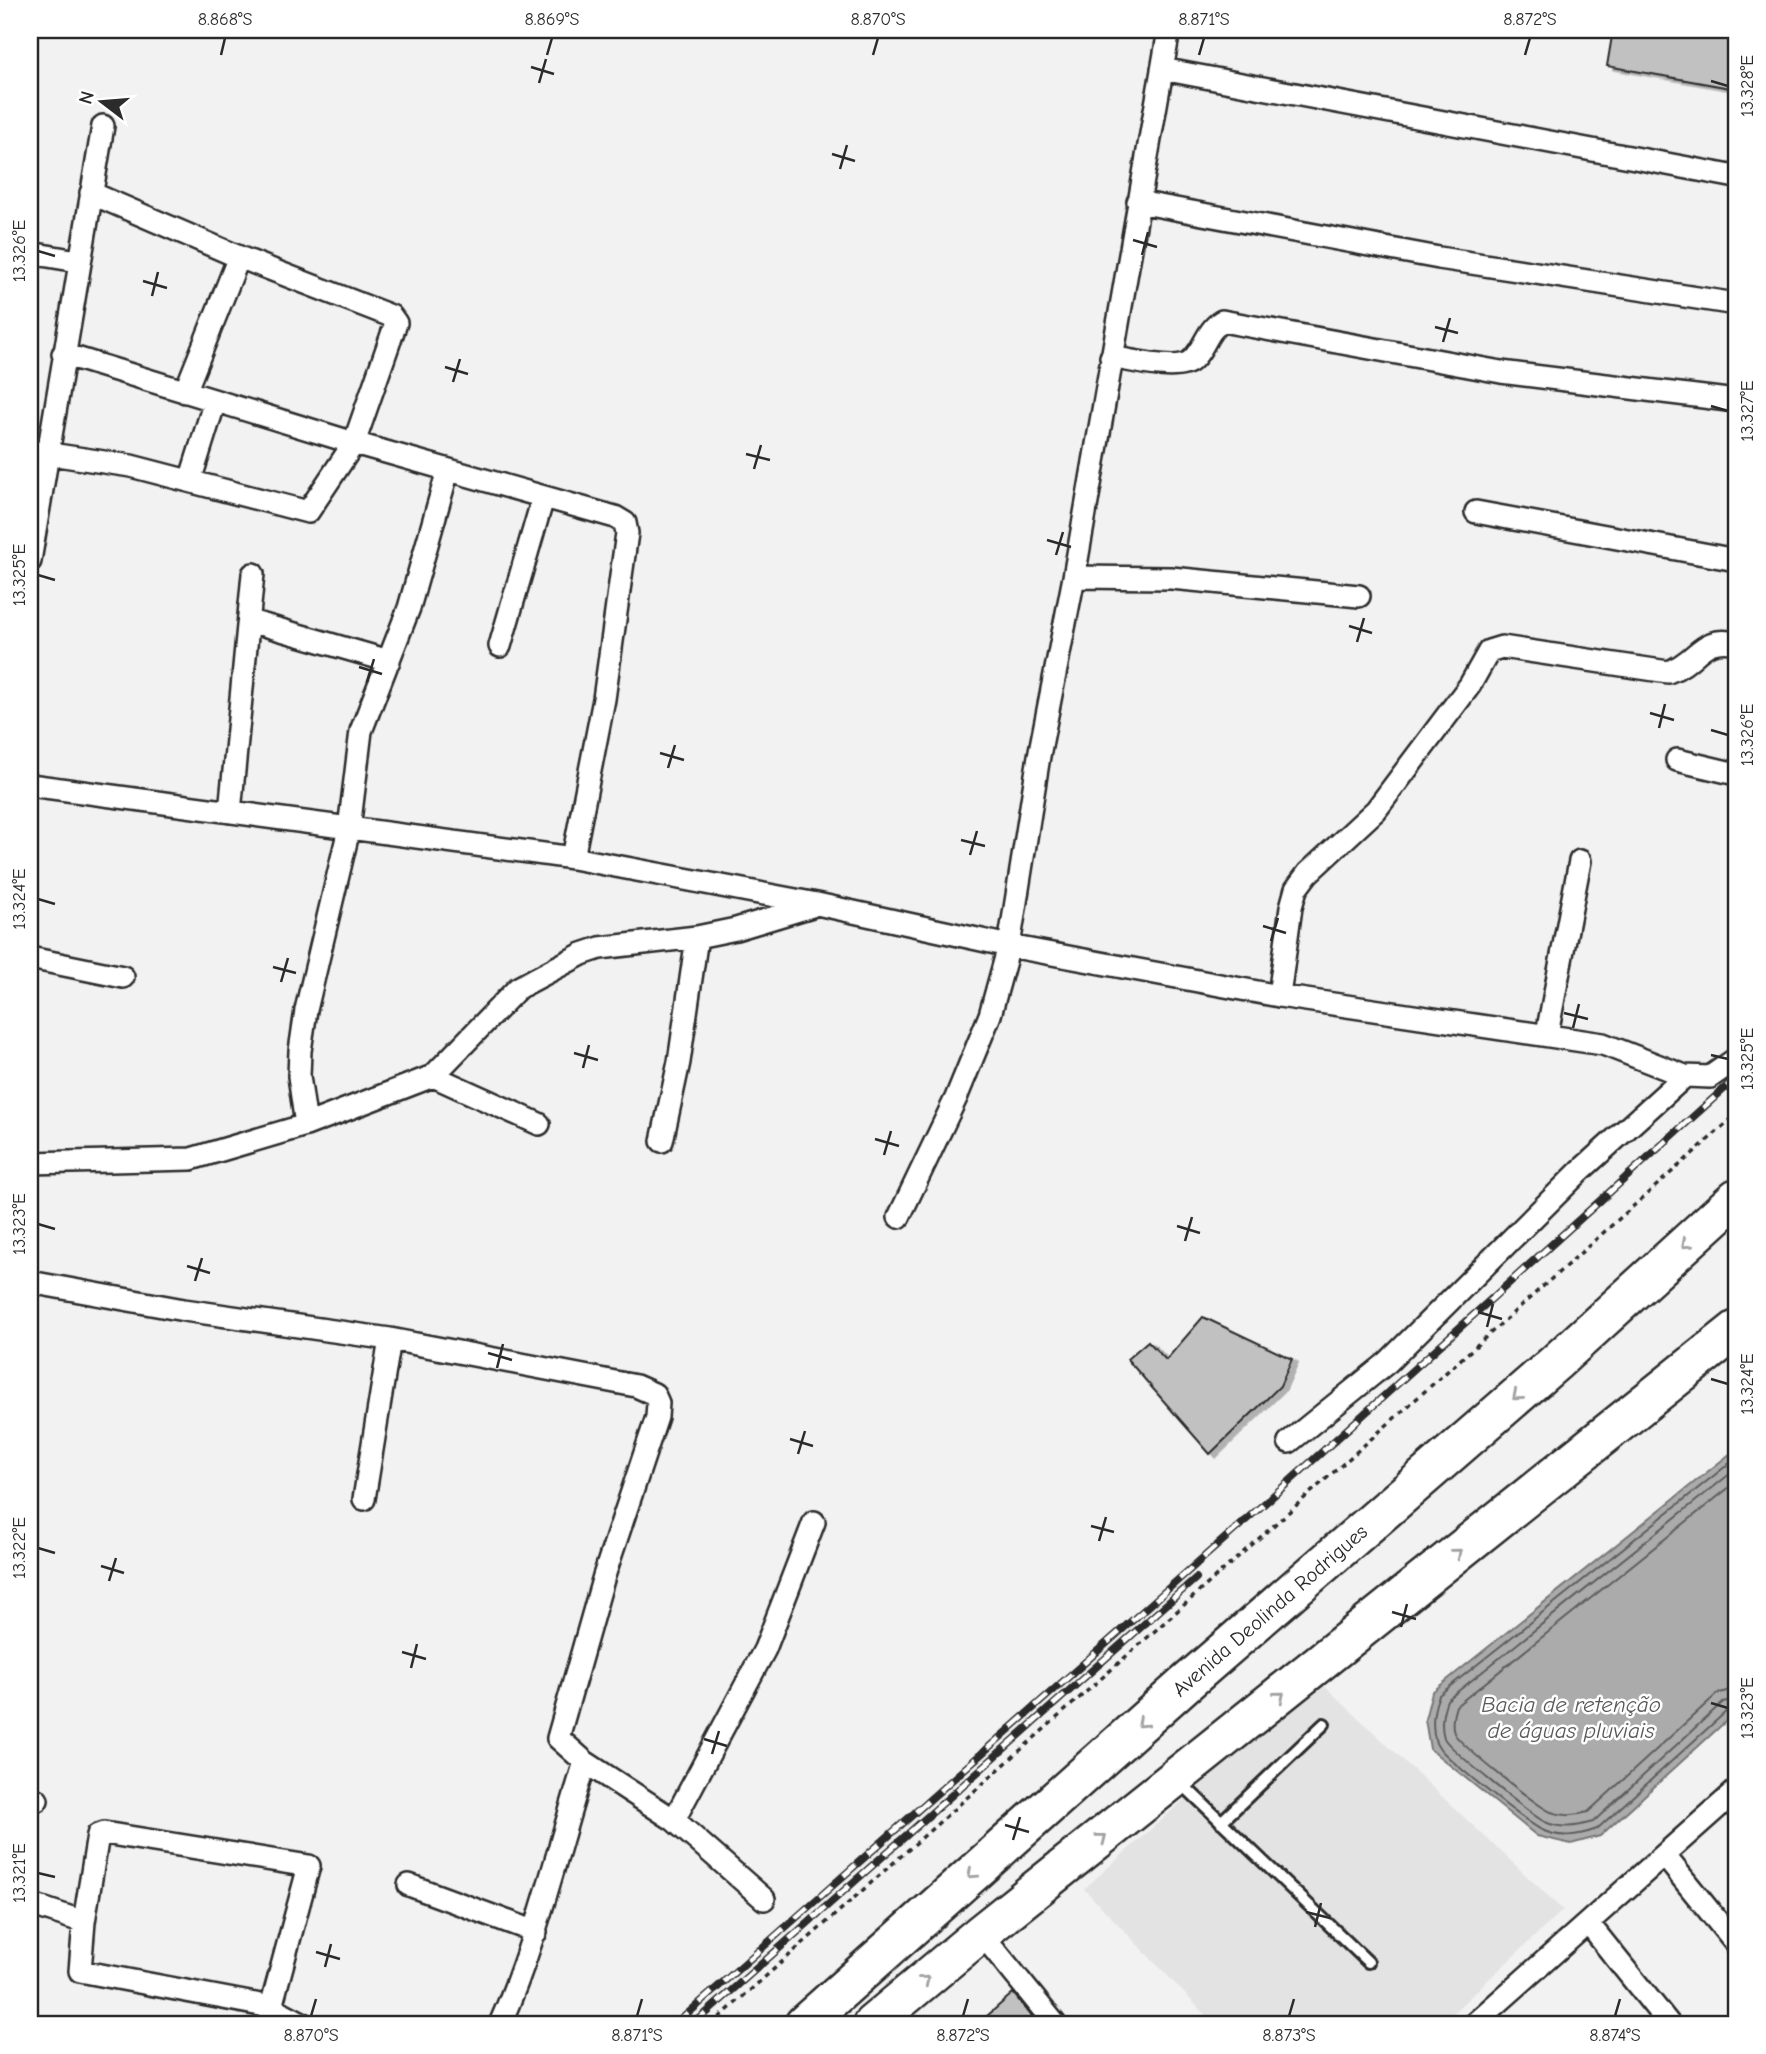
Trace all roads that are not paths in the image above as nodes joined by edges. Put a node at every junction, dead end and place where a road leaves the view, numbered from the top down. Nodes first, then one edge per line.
1 (1170, 30) edge
2 (1162, 69) junction
3 (103, 126) dead end
4 (1736, 177) edge
5 (91, 192) junction
6 (1138, 202) junction
7 (30, 253) edge
8 (239, 257) junction
9 (78, 261) junction
10 (1736, 304) edge
11 (63, 354) junction
12 (1111, 357) junction
13 (185, 392) junction
14 (215, 401) junction
15 (1736, 401) edge
16 (354, 443) junction
17 (39, 452) edge
18 (448, 470) junction
19 (190, 481) junction
20 (543, 498) junction
21 (1476, 512) dead end
22 (1736, 560) edge
23 (30, 561) edge
24 (253, 574) dead end
25 (1074, 577) junction
26 (1359, 596) dead end
27 (250, 621) junction
28 (1736, 643) edge
29 (500, 646) dead end
30 (389, 661) junction
31 (1677, 760) dead end
32 (1736, 775) edge
33 (30, 785) edge
34 (230, 812) junction
35 (349, 829) junction
36 (573, 858) junction
37 (1580, 861) dead end
38 (817, 904) junction
39 (697, 937) junction
40 (1009, 946) junction
41 (30, 958) edge
42 (123, 977) dead end
43 (1279, 996) junction
44 (1547, 1034) junction
45 (1736, 1059) edge
46 (433, 1076) junction
47 (1685, 1076) junction
48 (539, 1124) dead end
49 (306, 1125) junction
50 (662, 1141) dead end
51 (30, 1163) edge
52 (1736, 1198) edge
53 (900, 1217) dead end
54 (30, 1282) edge
55 (1736, 1329) edge
56 (390, 1339) junction
57 (1289, 1442) dead end
58 (364, 1499) dead end
59 (814, 1522) dead end
60 (1324, 1724) dead end
61 (585, 1762) junction
62 (1177, 1779) junction
63 (1736, 1791) edge
64 (674, 1820) junction
65 (1221, 1822) junction
66 (1664, 1855) junction
67 (409, 1885) dead end
68 (764, 1899) dead end
69 (30, 1904) edge
70 (84, 1922) junction
71 (1588, 1923) junction
72 (536, 1932) junction
73 (981, 1933) junction
74 (1736, 1944) edge
75 (1368, 1962) dead end
76 (271, 2007) junction
77 (1477, 2023) edge
78 (304, 2024) edge
79 (500, 2024) edge
80 (804, 2024) edge
81 (872, 2024) edge
82 (1055, 2024) edge
83 (1669, 2024) edge

1 - 2 street
2 - 4 street
2 - 6 street
3 - 5 street
5 - 8 street
5 - 9 street
6 - 10 street
6 - 12 street
7 - 9 street
8 - 13 street
8 - 16 street
9 - 11 street
11 - 13 street
11 - 17 street
12 - 15 street
12 - 25 street
13 - 14 street
14 - 16 street
14 - 19 street
16 - 18 street
16 - 19 street
17 - 19 street
17 - 23 street
18 - 20 street
18 - 30 street
20 - 29 street
20 - 36 street
21 - 22 street
24 - 27 street
25 - 26 street
25 - 40 street
27 - 30 street
27 - 34 street
28 - 43 street
30 - 35 street
31 - 32 street
33 - 34 street
34 - 35 street
35 - 36 street
35 - 49 street
36 - 38 street
37 - 44 street
38 - 39 street
38 - 40 street
39 - 46 street
39 - 50 street
40 - 43 street
40 - 53 street
41 - 42 street
43 - 44 street
44 - 47 street
45 - 47 street
46 - 48 street
46 - 49 street
47 - 57 street
49 - 51 street
52 -> 80 highway, Avenida Deolinda Rodrigues
54 - 56 street
62 -> 55 highway
56 - 58 street
56 - 61 street
59 - 64 street
60 - 65 lane
61 - 64 street
61 - 72 street
62 - 65 lane
73 -> 62 highway
63 - 66 street
64 - 68 street
65 - 75 lane
66 - 71 street
66 - 74 street
67 - 72 street
69 - 70 street
70 - 76 street
70 - 76 street
71 - 77 street
71 - 83 street
72 - 79 street
81 -> 73 highway
73 - 82 street
76 - 78 street

